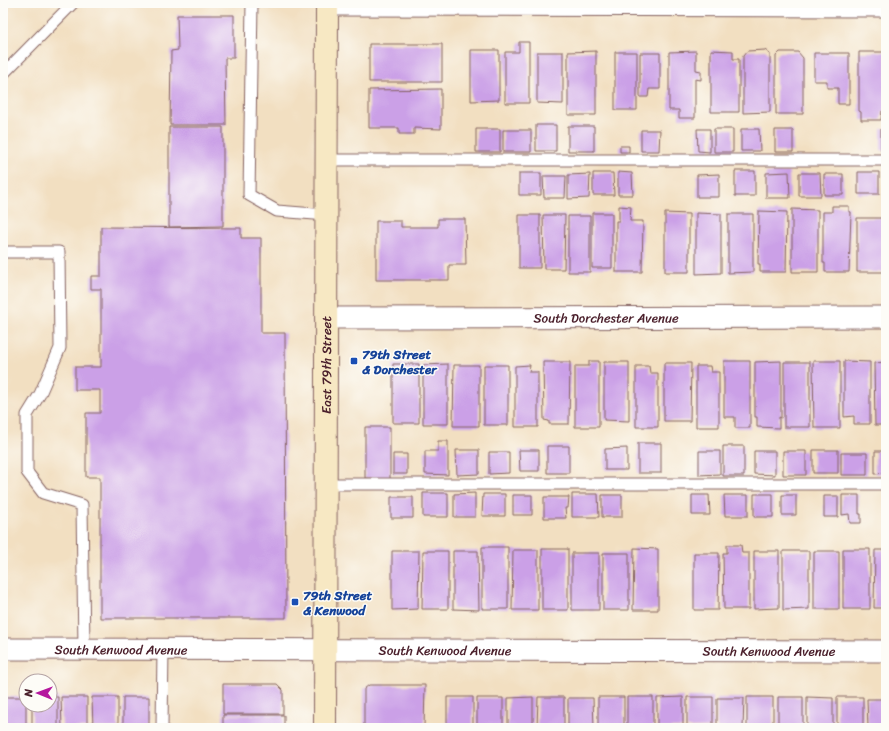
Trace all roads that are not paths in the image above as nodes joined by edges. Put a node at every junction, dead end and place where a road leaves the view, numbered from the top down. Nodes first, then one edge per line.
1 (73, 3) edge
2 (252, 3) edge
3 (327, 4) edge
4 (886, 6) edge
5 (3, 74) edge
6 (326, 160) junction
7 (886, 160) edge
8 (327, 215) junction
9 (3, 252) edge
10 (886, 317) edge
11 (326, 318) junction
12 (326, 484) junction
13 (886, 484) edge
14 (3, 649) edge
15 (84, 649) junction
16 (163, 649) junction
17 (325, 650) junction
18 (886, 651) edge
19 (162, 728) edge
20 (325, 728) edge

1 - 5 lane
2 - 8 lane
3 - 4 street
3 - 6 main road, East 79th Street
6 - 7 lane
6 - 8 main road, East 79th Street
8 - 11 main road, East 79th Street
9 - 15 lane
10 - 11 street, South Dorchester Avenue
11 - 12 main road, East 79th Street
12 - 13 lane
12 - 17 main road, East 79th Street
14 - 15 street, South Kenwood Avenue
15 - 16 street, South Kenwood Avenue
16 - 17 street, South Kenwood Avenue
16 - 19 lane
17 - 18 street, South Kenwood Avenue
17 - 20 main road, East 79th Street

